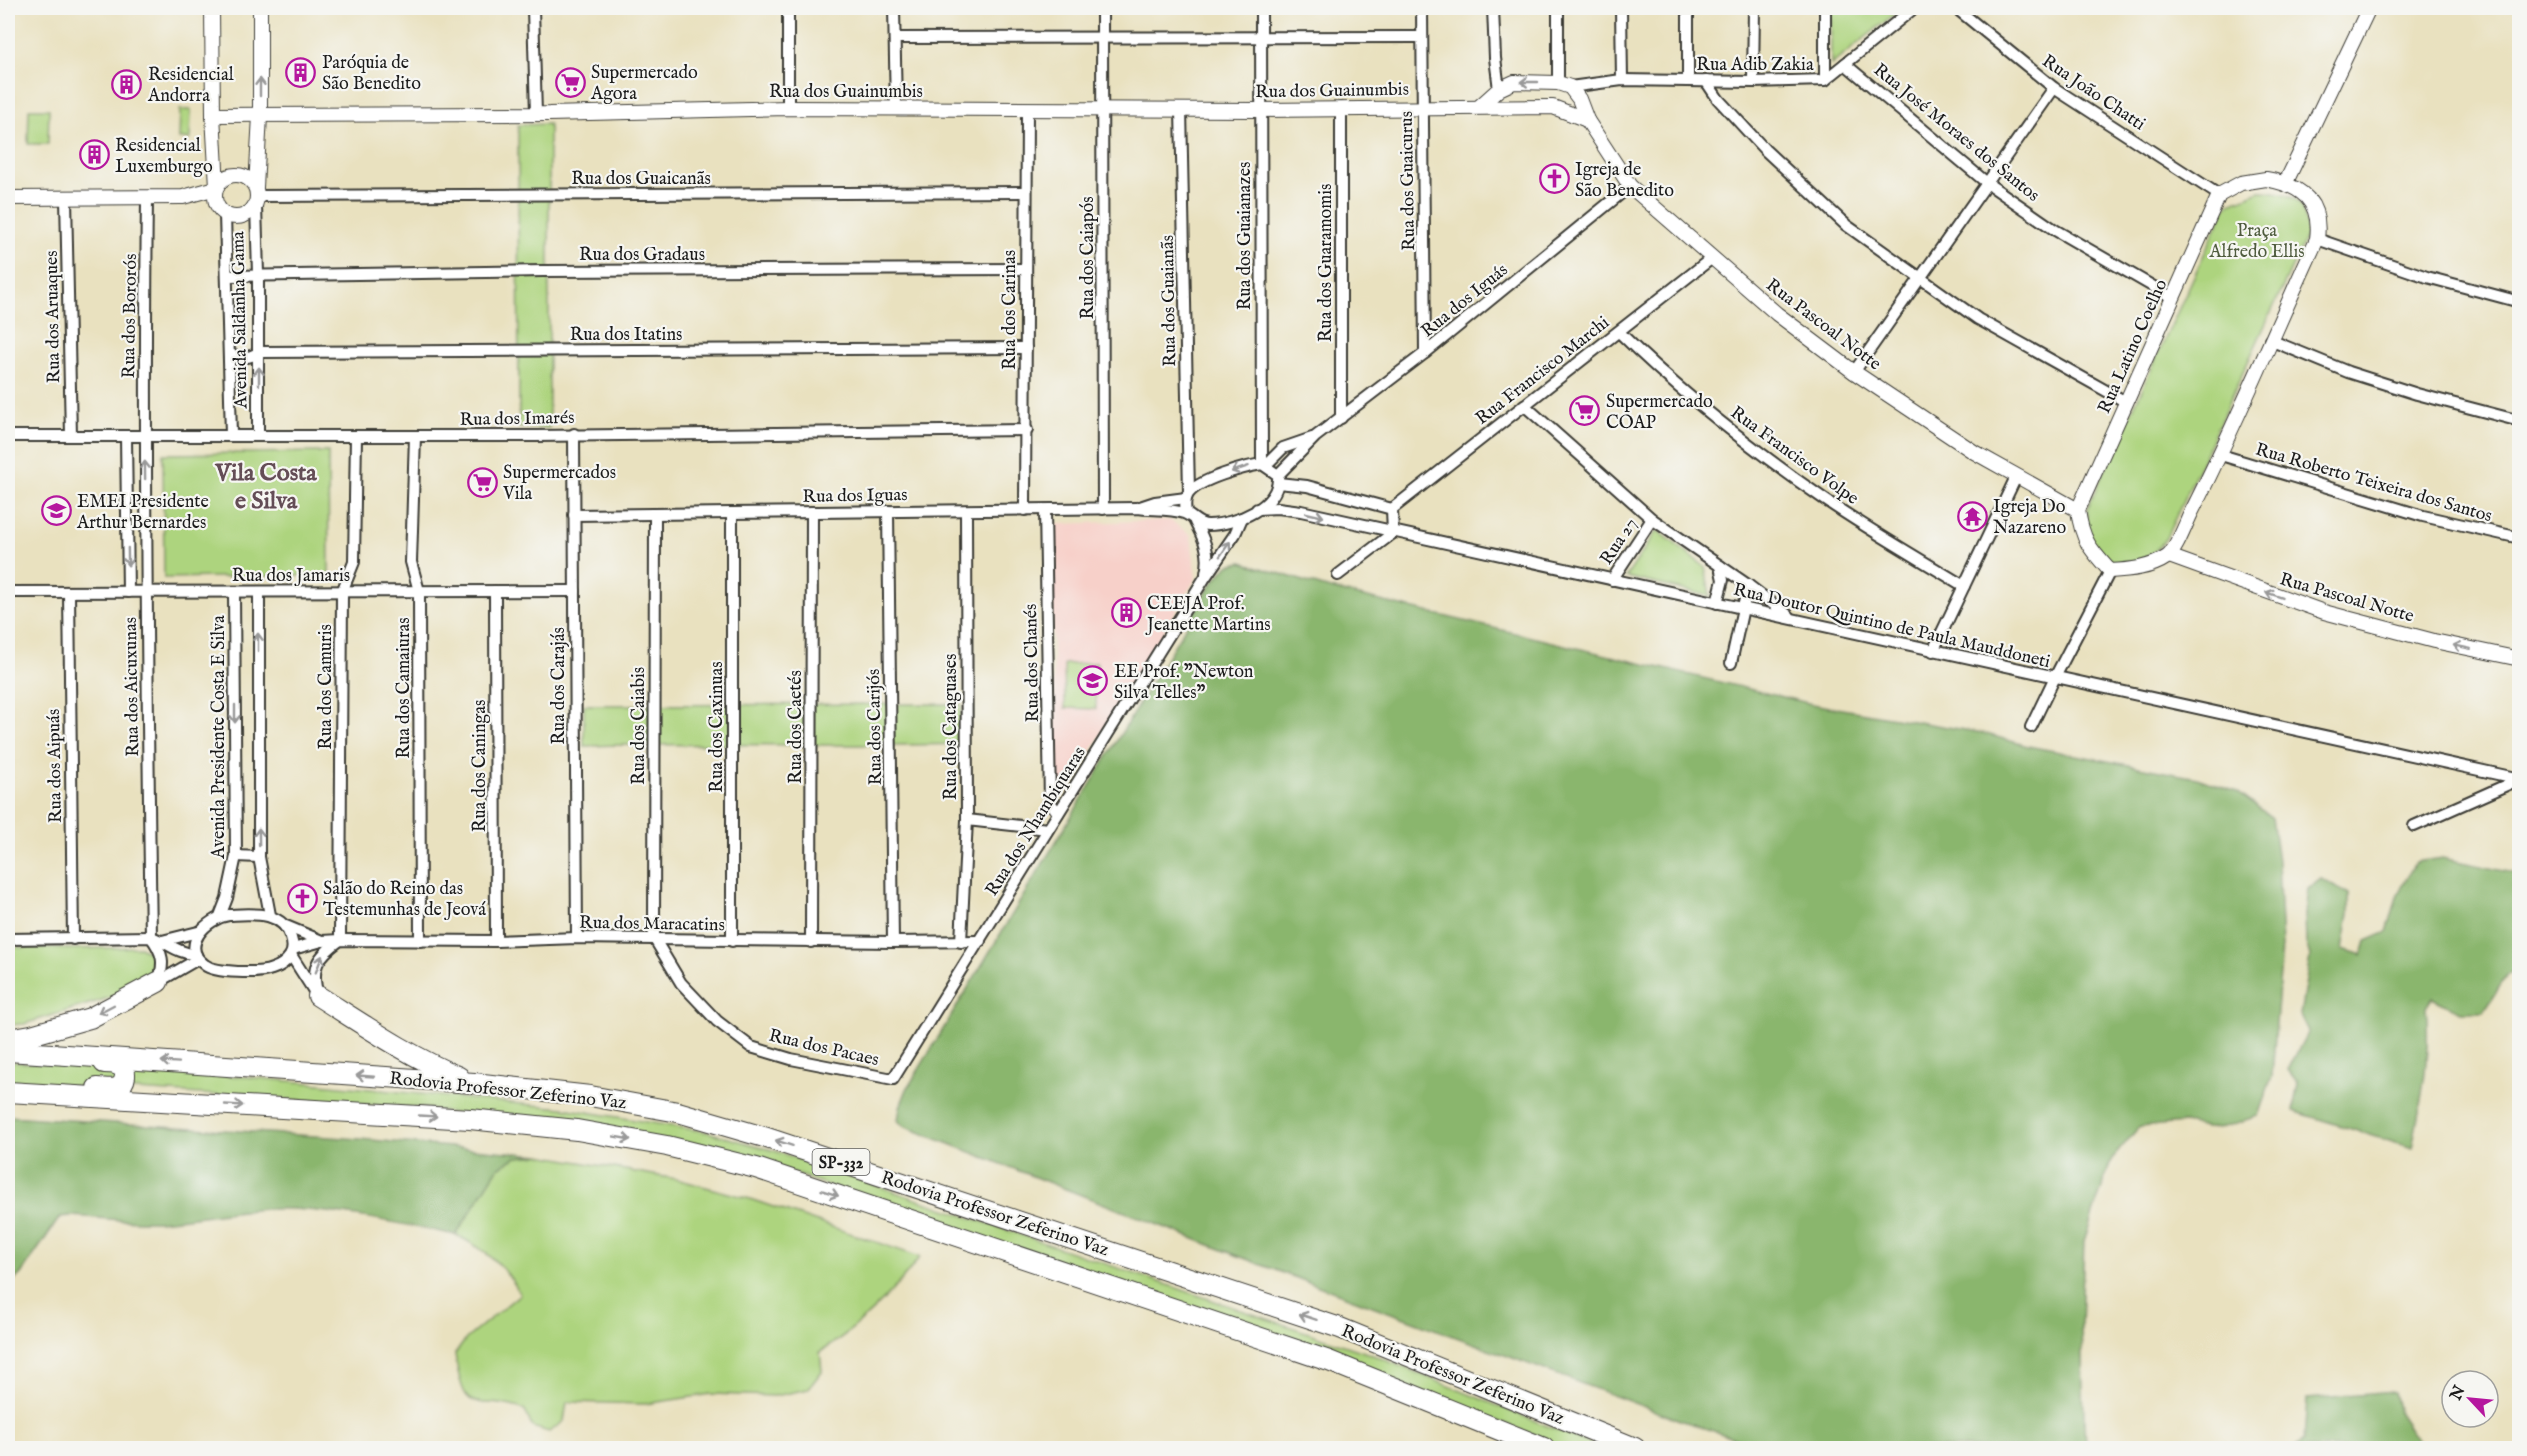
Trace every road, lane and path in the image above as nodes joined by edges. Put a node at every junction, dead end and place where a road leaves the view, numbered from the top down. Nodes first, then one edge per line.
1 (213, 8) edge
2 (260, 8) edge
3 (533, 8) edge
4 (788, 8) edge
5 (894, 8) edge
6 (1102, 8) edge
7 (1261, 8) edge
8 (1422, 8) edge
9 (1493, 8) edge
10 (1558, 8) edge
11 (1621, 8) edge
12 (1688, 8) edge
13 (1754, 8) edge
14 (1825, 8) edge
15 (1914, 8) edge
16 (1956, 8) edge
17 (2369, 8) edge
18 (1102, 37) junction
19 (1261, 37) junction
20 (1422, 37) junction
21 (894, 38) junction
22 (1845, 64) junction
23 (1622, 80) junction
24 (1825, 80) junction
25 (1688, 81) junction
26 (1706, 81) junction
27 (1753, 82) junction
28 (1564, 85) junction
29 (2054, 88) junction
30 (1499, 89) junction
31 (1422, 107) junction
32 (1479, 107) junction
33 (788, 108) junction
34 (1103, 108) junction
35 (1341, 108) junction
36 (896, 109) junction
37 (1181, 109) junction
38 (1027, 110) junction
39 (1260, 110) junction
40 (536, 114) junction
41 (213, 115) junction
42 (260, 116) junction
43 (1587, 120) junction
44 (2286, 182) junction
45 (1987, 183) junction
46 (1630, 186) junction
47 (217, 187) junction
48 (1025, 192) junction
49 (2219, 195) junction
50 (256, 196) junction
51 (183, 197) junction
52 (8, 198) edge
53 (66, 198) junction
54 (147, 198) junction
55 (221, 210) junction
56 (2317, 239) junction
57 (1713, 258) junction
58 (1026, 269) junction
59 (258, 274) junction
60 (227, 276) junction
61 (1921, 278) junction
62 (2173, 298) junction
63 (2520, 302) edge
64 (1619, 332) junction
65 (2270, 340) junction
66 (1026, 348) junction
67 (259, 352) junction
68 (1425, 353) junction
69 (229, 354) junction
70 (1854, 372) junction
71 (2126, 402) junction
72 (1524, 405) junction
73 (1341, 418) junction
74 (2520, 421) edge
75 (1027, 430) junction
76 (574, 434) junction
77 (144, 435) junction
78 (231, 435) junction
79 (258, 435) junction
80 (8, 436) edge
81 (71, 436) junction
82 (126, 436) junction
83 (356, 436) junction
84 (414, 436) junction
85 (1315, 437) junction
86 (2221, 455) junction
87 (1264, 465) junction
88 (2016, 477) junction
89 (1278, 479) junction
90 (1188, 495) junction
91 (1137, 508) junction
92 (1103, 509) junction
93 (1257, 509) junction
94 (1392, 509) junction
95 (1025, 510) junction
96 (1045, 510) junction
97 (2078, 510) junction
98 (966, 511) junction
99 (812, 512) junction
100 (888, 512) junction
101 (732, 513) junction
102 (1186, 513) junction
103 (655, 514) junction
104 (574, 515) junction
105 (1242, 518) junction
106 (1652, 519) junction
107 (1195, 522) junction
108 (1393, 533) junction
109 (2520, 538) edge
110 (2169, 556) junction
111 (1720, 566) junction
112 (2110, 571) junction
113 (1338, 575) dead end
114 (1204, 579) junction
115 (1612, 580) junction
116 (1748, 585) junction
117 (1964, 586) junction
118 (419, 591) junction
119 (495, 591) junction
120 (574, 591) junction
121 (8, 592) edge
122 (69, 592) junction
123 (128, 592) junction
124 (146, 592) junction
125 (234, 592) junction
126 (259, 592) junction
127 (342, 592) junction
128 (1717, 603) junction
129 (1742, 609) junction
130 (1791, 618) junction
131 (1933, 651) junction
132 (2520, 659) edge
133 (1731, 663) dead end
134 (2054, 679) junction
135 (2031, 728) dead end
136 (2519, 779) edge
137 (1058, 813) junction
138 (967, 820) junction
139 (2414, 826) dead end
140 (1048, 829) junction
141 (236, 856) junction
142 (259, 857) junction
143 (270, 915) junction
144 (220, 916) junction
145 (286, 926) junction
146 (198, 932) junction
147 (151, 937) junction
148 (577, 938) junction
149 (654, 938) junction
150 (8, 939) edge
151 (73, 939) junction
152 (340, 940) junction
153 (732, 940) junction
154 (162, 941) junction
155 (322, 941) junction
156 (420, 941) junction
157 (496, 941) junction
158 (980, 941) junction
159 (811, 942) junction
160 (893, 942) junction
161 (961, 942) junction
162 (292, 952) junction
163 (197, 957) junction
164 (158, 982) junction
165 (318, 996) junction
166 (8, 1039) edge
167 (8, 1051) edge
168 (8, 1057) edge
169 (892, 1079) joint
170 (474, 1083) junction
171 (8, 1084) edge
172 (8, 1092) edge
173 (1544, 1449) edge
174 (1635, 1449) edge

1 - 41 street, Avenida Saldanha Gama
42 -> 2 street, Avenida Saldanha Gama
3 - 40 street
4 - 33 street
5 - 21 street
6 - 18 street, Rua dos Caiapós
7 - 19 street, Rua dos Guaianazes
8 - 20 street, Rua dos Guaicurus
9 - 30 street
10 - 28 street
11 - 23 street
12 - 25 street
13 - 27 street
14 - 24 street
15 - 22 street, Rua Adib Zakia
16 - 29 street, Rua João Chatti
17 - 44 street
18 - 19 street
18 - 21 street
18 - 34 street, Rua dos Caiapós
19 - 20 street
19 - 39 street, Rua dos Guaianazes
20 - 31 street, Rua dos Guaicurus
21 - 36 street
22 - 24 street, Rua Adib Zakia
22 - 45 street, Rua José Moraes dos Santos
23 - 25 street, Rua Adib Zakia
23 - 28 street, Rua Adib Zakia
24 - 27 street, Rua Adib Zakia
25 - 26 street, Rua Adib Zakia
26 - 27 street, Rua Adib Zakia
26 - 61 street
28 -> 30 street
28 - 43 street
29 - 45 street
29 - 49 street, Rua João Chatti
30 - 32 street
31 - 32 street, Rua dos Guainumbis
31 - 35 street, Rua dos Guainumbis
31 - 68 street, Rua dos Guaicurus
32 - 43 street, Rua dos Guainumbis
33 - 36 street, Rua dos Guainumbis
33 - 40 street, Rua dos Guainumbis
34 - 37 street, Rua dos Guainumbis
34 - 38 street, Rua dos Guainumbis
34 - 92 street, Rua dos Caiapós
35 - 39 street, Rua dos Guainumbis
35 - 73 street, Rua dos Guaramomis
36 - 38 street, Rua dos Guainumbis
37 - 39 street, Rua dos Guainumbis
37 - 90 street, Rua dos Guaianãs
38 - 48 street, Rua dos Carinas
39 - 87 street, Rua dos Guaianazes
40 - 42 street, Rua dos Guainumbis
41 - 42 street, Rua dos Guainumbis
41 - 47 street, Avenida Saldanha Gama
42 - 50 street, Avenida Saldanha Gama
43 - 46 street, Rua Pascoal Notte
44 - 49 street
44 - 56 street
45 - 61 street
45 - 62 street, Rua José Moraes dos Santos
46 - 57 street, Rua Pascoal Notte
46 - 68 street, Rua dos Iguás
47 - 50 street
47 - 51 street
47 - 55 street, Avenida Saldanha Gama
48 - 50 street, Rua dos Guaicanãs
48 - 58 street, Rua dos Carinas
49 - 62 street, Rua Latino Coelho
50 - 55 street, Avenida Saldanha Gama
50 - 59 street, Avenida Saldanha Gama
51 - 54 street
51 - 55 street
52 - 53 street
53 - 54 street
53 - 81 street, Rua dos Aruaques
54 - 77 street, Rua dos Bororós
55 - 60 street, Avenida Saldanha Gama
56 - 63 street
56 - 65 street
57 - 64 street, Rua Francisco Marchi
57 - 70 street, Rua Pascoal Notte
58 - 59 street, Rua dos Gradaus
58 - 66 street, Rua dos Carinas
59 - 60 street, Rua dos Gradaus
59 - 67 street, Avenida Saldanha Gama
60 - 69 street, Avenida Saldanha Gama
61 - 70 street
61 - 71 street
62 - 71 street, Rua Latino Coelho
64 - 72 street, Rua Francisco Marchi
64 - 117 street, Rua Francisco Volpe
65 - 74 street
65 - 86 street
66 - 67 street, Rua dos Itatins
66 - 75 street, Rua dos Carinas
67 - 69 street, Rua dos Itatins
79 -> 67 street, Avenida Saldanha Gama
68 - 73 street, Rua dos Iguás
69 - 78 street, Avenida Saldanha Gama
70 - 88 street, Rua Pascoal Notte
71 - 97 street, Rua Latino Coelho
72 - 94 street, Rua Francisco Marchi
72 - 106 street
73 - 85 street, Rua dos Iguás
75 - 76 street, Rua dos Imarés
75 - 95 street, Rua dos Carinas
76 - 84 street, Rua dos Imarés
76 - 104 street, Rua dos Carajás
77 - 78 street, Rua dos Imarés
77 - 82 street, Rua dos Imarés
124 -> 77 street, Rua dos Aicuxunas
78 - 79 street, Rua dos Imarés
79 - 83 street, Rua dos Imarés
80 - 81 street, Rua dos Imarés
81 - 82 street, Rua dos Imarés
82 -> 123 street, Rua dos Aicuxunas
83 - 84 street, Rua dos Imarés
83 - 127 street, Rua dos Camuris
84 - 118 street, Rua dos Camaiuras
85 - 87 street, Rua dos Iguás
85 - 89 street, Rua dos Iguás
86 - 109 street, Rua Roberto Teixeira dos Santos
86 - 110 street
87 - 89 street
87 -> 90 street, Rua dos Iguas
88 - 97 street, Rua Pascoal Notte
88 - 117 street
89 - 93 street
89 - 94 street
90 - 91 street, Rua dos Iguas
90 - 102 street
91 - 92 street, Rua dos Iguas
91 - 102 street, Rua dos Iguas
92 - 96 street, Rua dos Iguas
93 - 105 street
93 -> 108 street, Rua Doutor Quintino de Paula Mauddoneti
94 - 108 street
95 - 96 street, Rua dos Iguas
95 - 98 street, Rua dos Iguas
96 - 137 street, Rua dos Chanés
97 - 112 street
98 - 100 street, Rua dos Iguas
98 - 138 street, Rua dos Cataguases
99 - 100 street, Rua dos Iguas
99 - 101 street, Rua dos Iguas
99 - 159 street, Rua dos Caetés
100 - 160 street, Rua dos Carijós
101 - 103 street, Rua dos Iguas
101 - 153 street, Rua dos Caxinuas
102 - 107 street
103 - 104 street, Rua dos Iguas
103 - 149 street, Rua dos Caiabis
104 - 120 street, Rua dos Carajás
105 - 107 street
114 -> 105 street, Rua dos Nhambiquaras
106 - 111 street
106 - 115 street, Rua 27
107 - 114 street, Rua dos Nhambiquaras
108 - 113 street
108 - 115 street, Rua Doutor Quintino de Paula Mauddoneti
110 - 112 street
132 -> 110 street, Rua Pascoal Notte
111 - 116 street
111 - 128 street
112 - 134 street
114 - 137 street, Rua dos Nhambiquaras
115 - 128 street, Rua Doutor Quintino de Paula Mauddoneti
116 - 129 street
116 - 130 street
117 - 131 street
118 - 119 street, Rua dos Jamaris
118 - 127 street, Rua dos Jamaris
118 - 156 street, Rua dos Camaiuras
119 - 120 street, Rua dos Jamaris
119 - 157 street, Rua dos Caningas
120 - 148 street, Rua dos Carajás
121 - 122 street, Rua dos Jamaris
122 - 123 street, Rua dos Jamaris
122 - 151 street, Rua dos Aipuás
123 - 124 street, Rua dos Jamaris
124 - 125 street, Rua dos Jamaris
124 - 147 street, Rua dos Aicuxunas
125 - 126 street, Rua dos Jamaris
125 -> 141 street, Avenida Presidente Costa E Silva
126 - 127 street, Rua dos Jamaris
142 -> 126 street
127 - 152 street, Rua dos Camuris
128 - 129 street, Rua Doutor Quintino de Paula Mauddoneti
129 - 130 street, Rua Doutor Quintino de Paula Mauddoneti
129 - 133 street
130 - 131 street, Rua Doutor Quintino de Paula Mauddoneti
131 - 134 street, Rua Doutor Quintino de Paula Mauddoneti
134 - 135 street
134 - 136 street, Rua Doutor Quintino de Paula Mauddoneti
136 - 139 street
137 - 140 street, Rua dos Nhambiquaras
138 - 140 street
138 - 161 street, Rua dos Cataguases
140 - 158 street, Rua dos Nhambiquaras
141 - 142 street
141 - 144 street, Avenida Presidente Costa E Silva
142 - 143 street
143 - 144 street
143 - 145 street
144 - 146 street
145 - 155 street, Rua dos Maracatins
145 - 162 street
146 - 154 street
146 - 163 street
147 - 151 street
147 - 154 street
147 - 164 street
148 - 149 street, Rua dos Maracatins
148 - 157 street, Rua dos Maracatins
149 - 153 street, Rua dos Maracatins
149 - 169 street, Rua dos Pacaes
150 - 151 street
152 - 155 street, Rua dos Maracatins
152 - 156 street, Rua dos Maracatins
165 -> 152 street
153 - 159 street, Rua dos Maracatins
154 - 163 street
155 - 162 street, Rua dos Maracatins
156 - 157 street, Rua dos Maracatins
158 - 161 street, Rua dos Maracatins
158 - 169 street, Rua dos Nhambiquaras
159 - 160 street, Rua dos Maracatins
160 - 161 street, Rua dos Maracatins
162 - 163 street
162 - 165 street
163 - 164 street
164 -> 166 highway
165 - 170 highway
170 -> 167 highway, Rodovia Professor Zeferino Vaz / SP-332
168 - 171 highway
174 -> 170 highway, Rodovia Professor Zeferino Vaz / SP-332
172 -> 173 highway, Rodovia Professor Zeferino Vaz / SP-332

